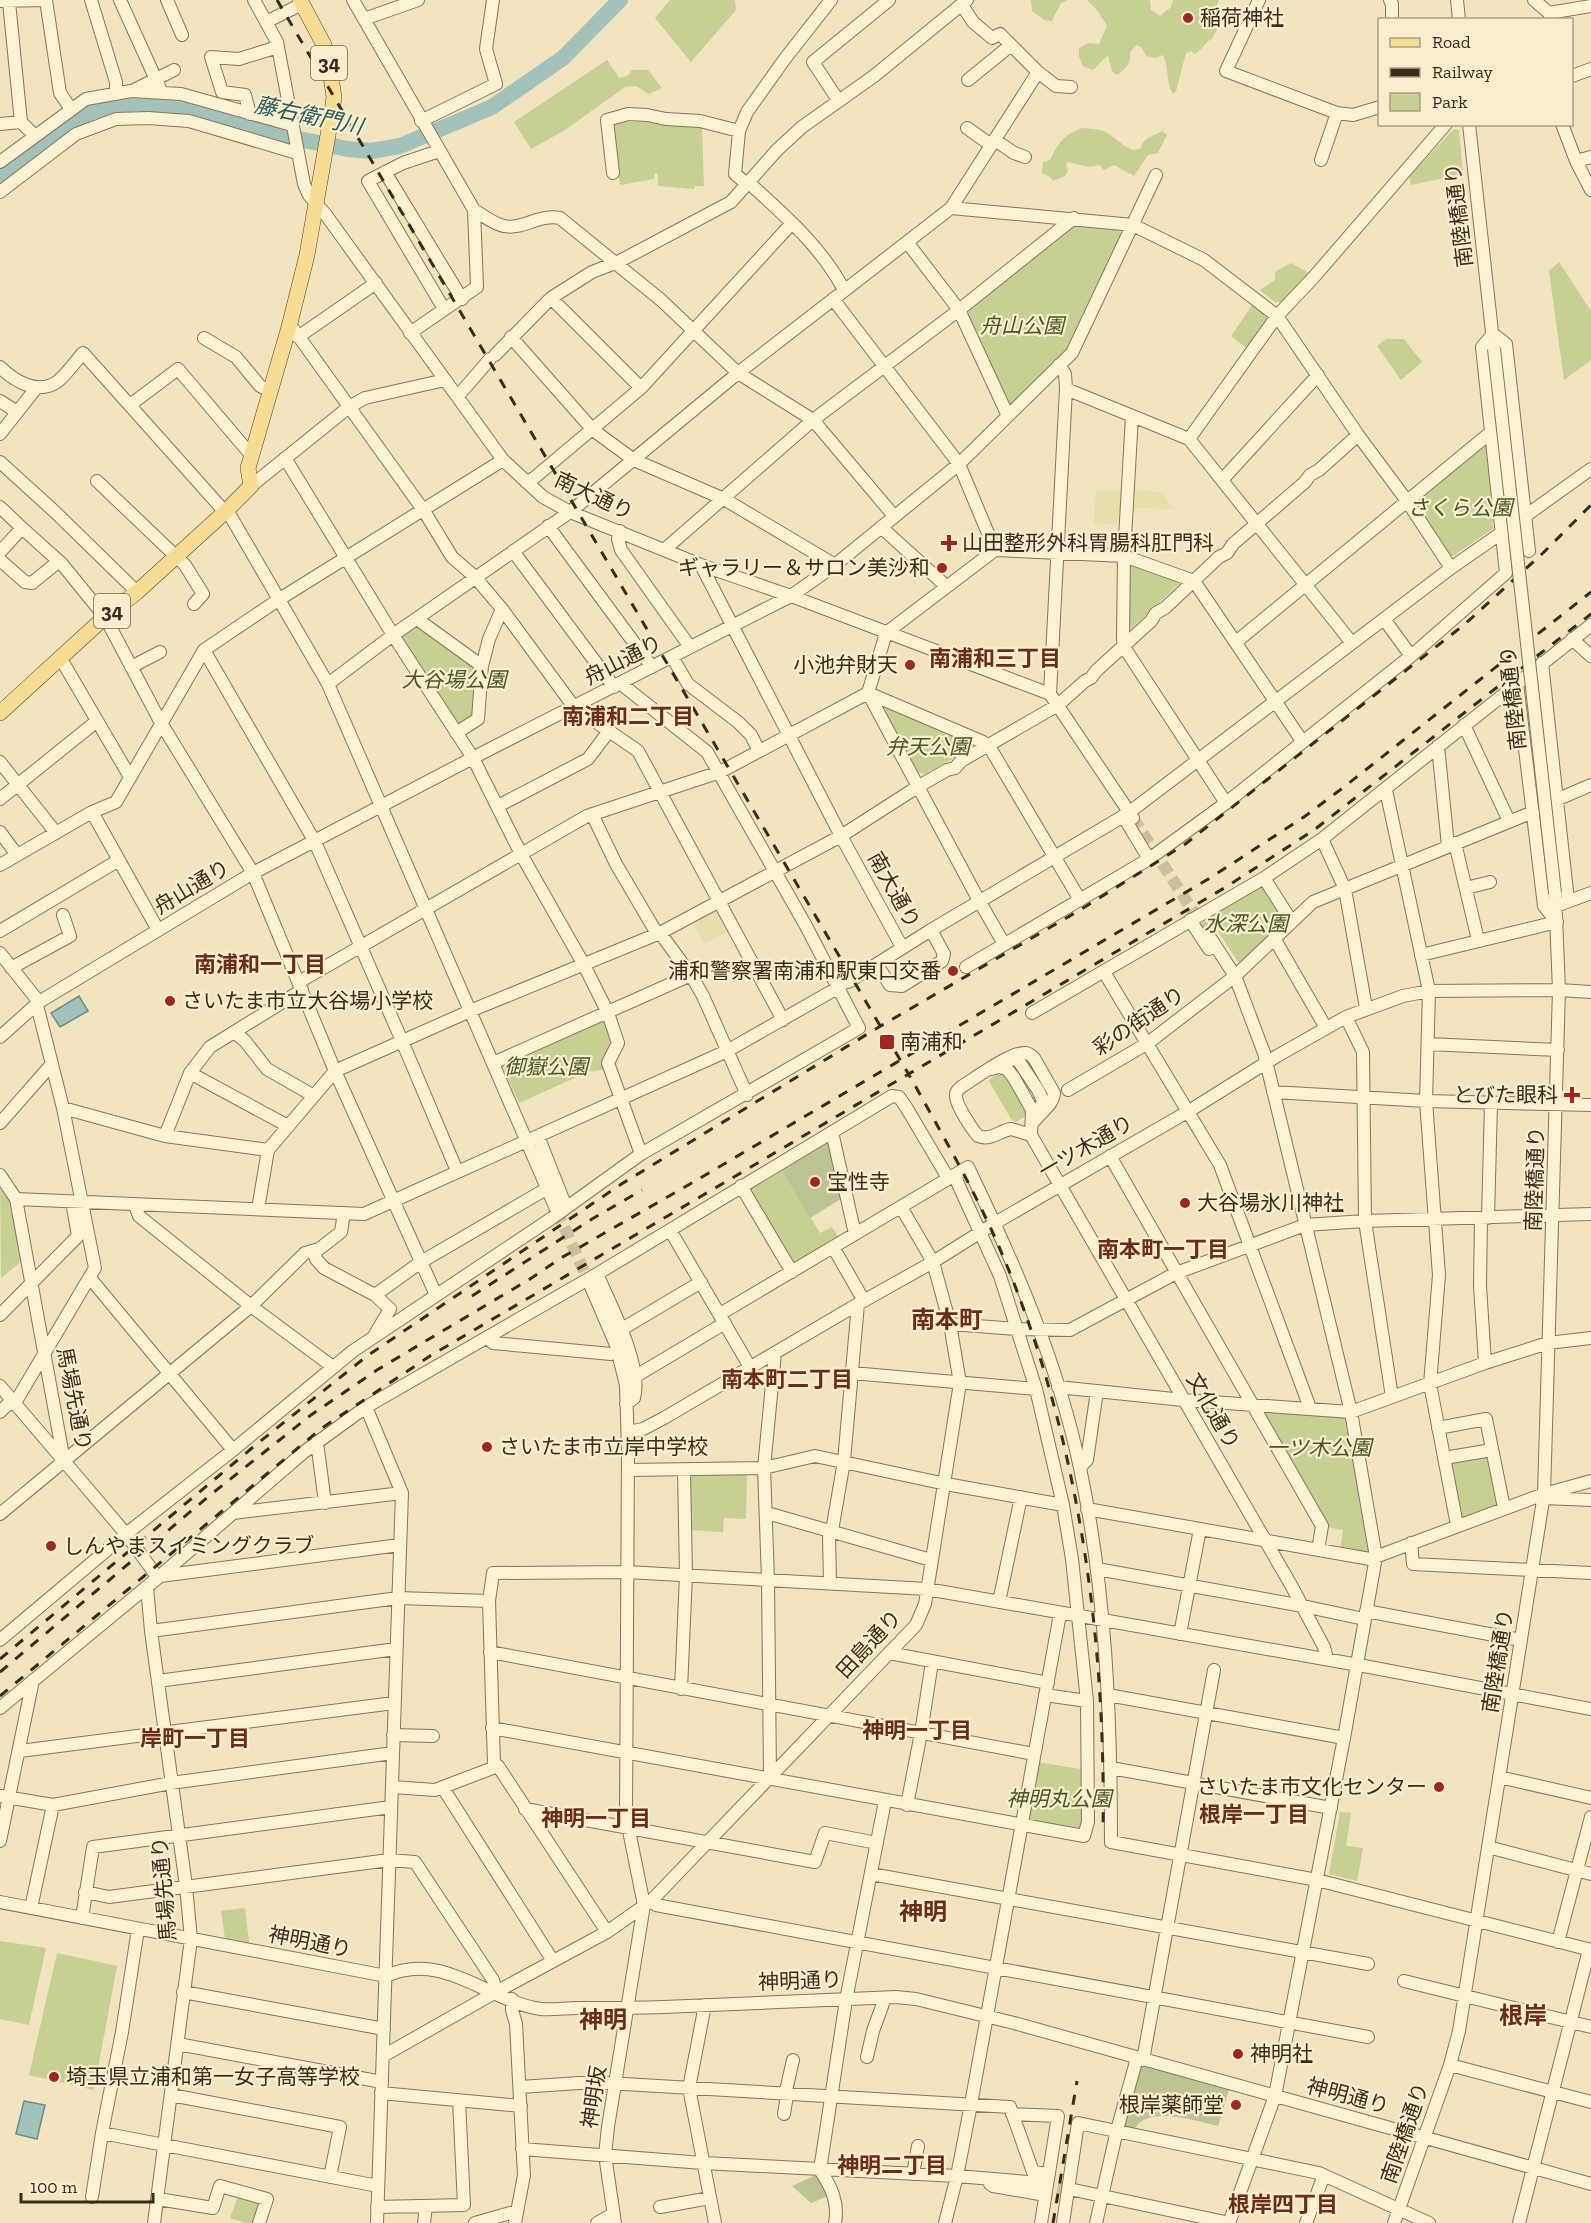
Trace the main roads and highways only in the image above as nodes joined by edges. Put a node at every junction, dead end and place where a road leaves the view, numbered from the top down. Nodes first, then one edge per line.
1 (301, 2) edge
2 (0, 713) edge

1 - 2 main road, 34

